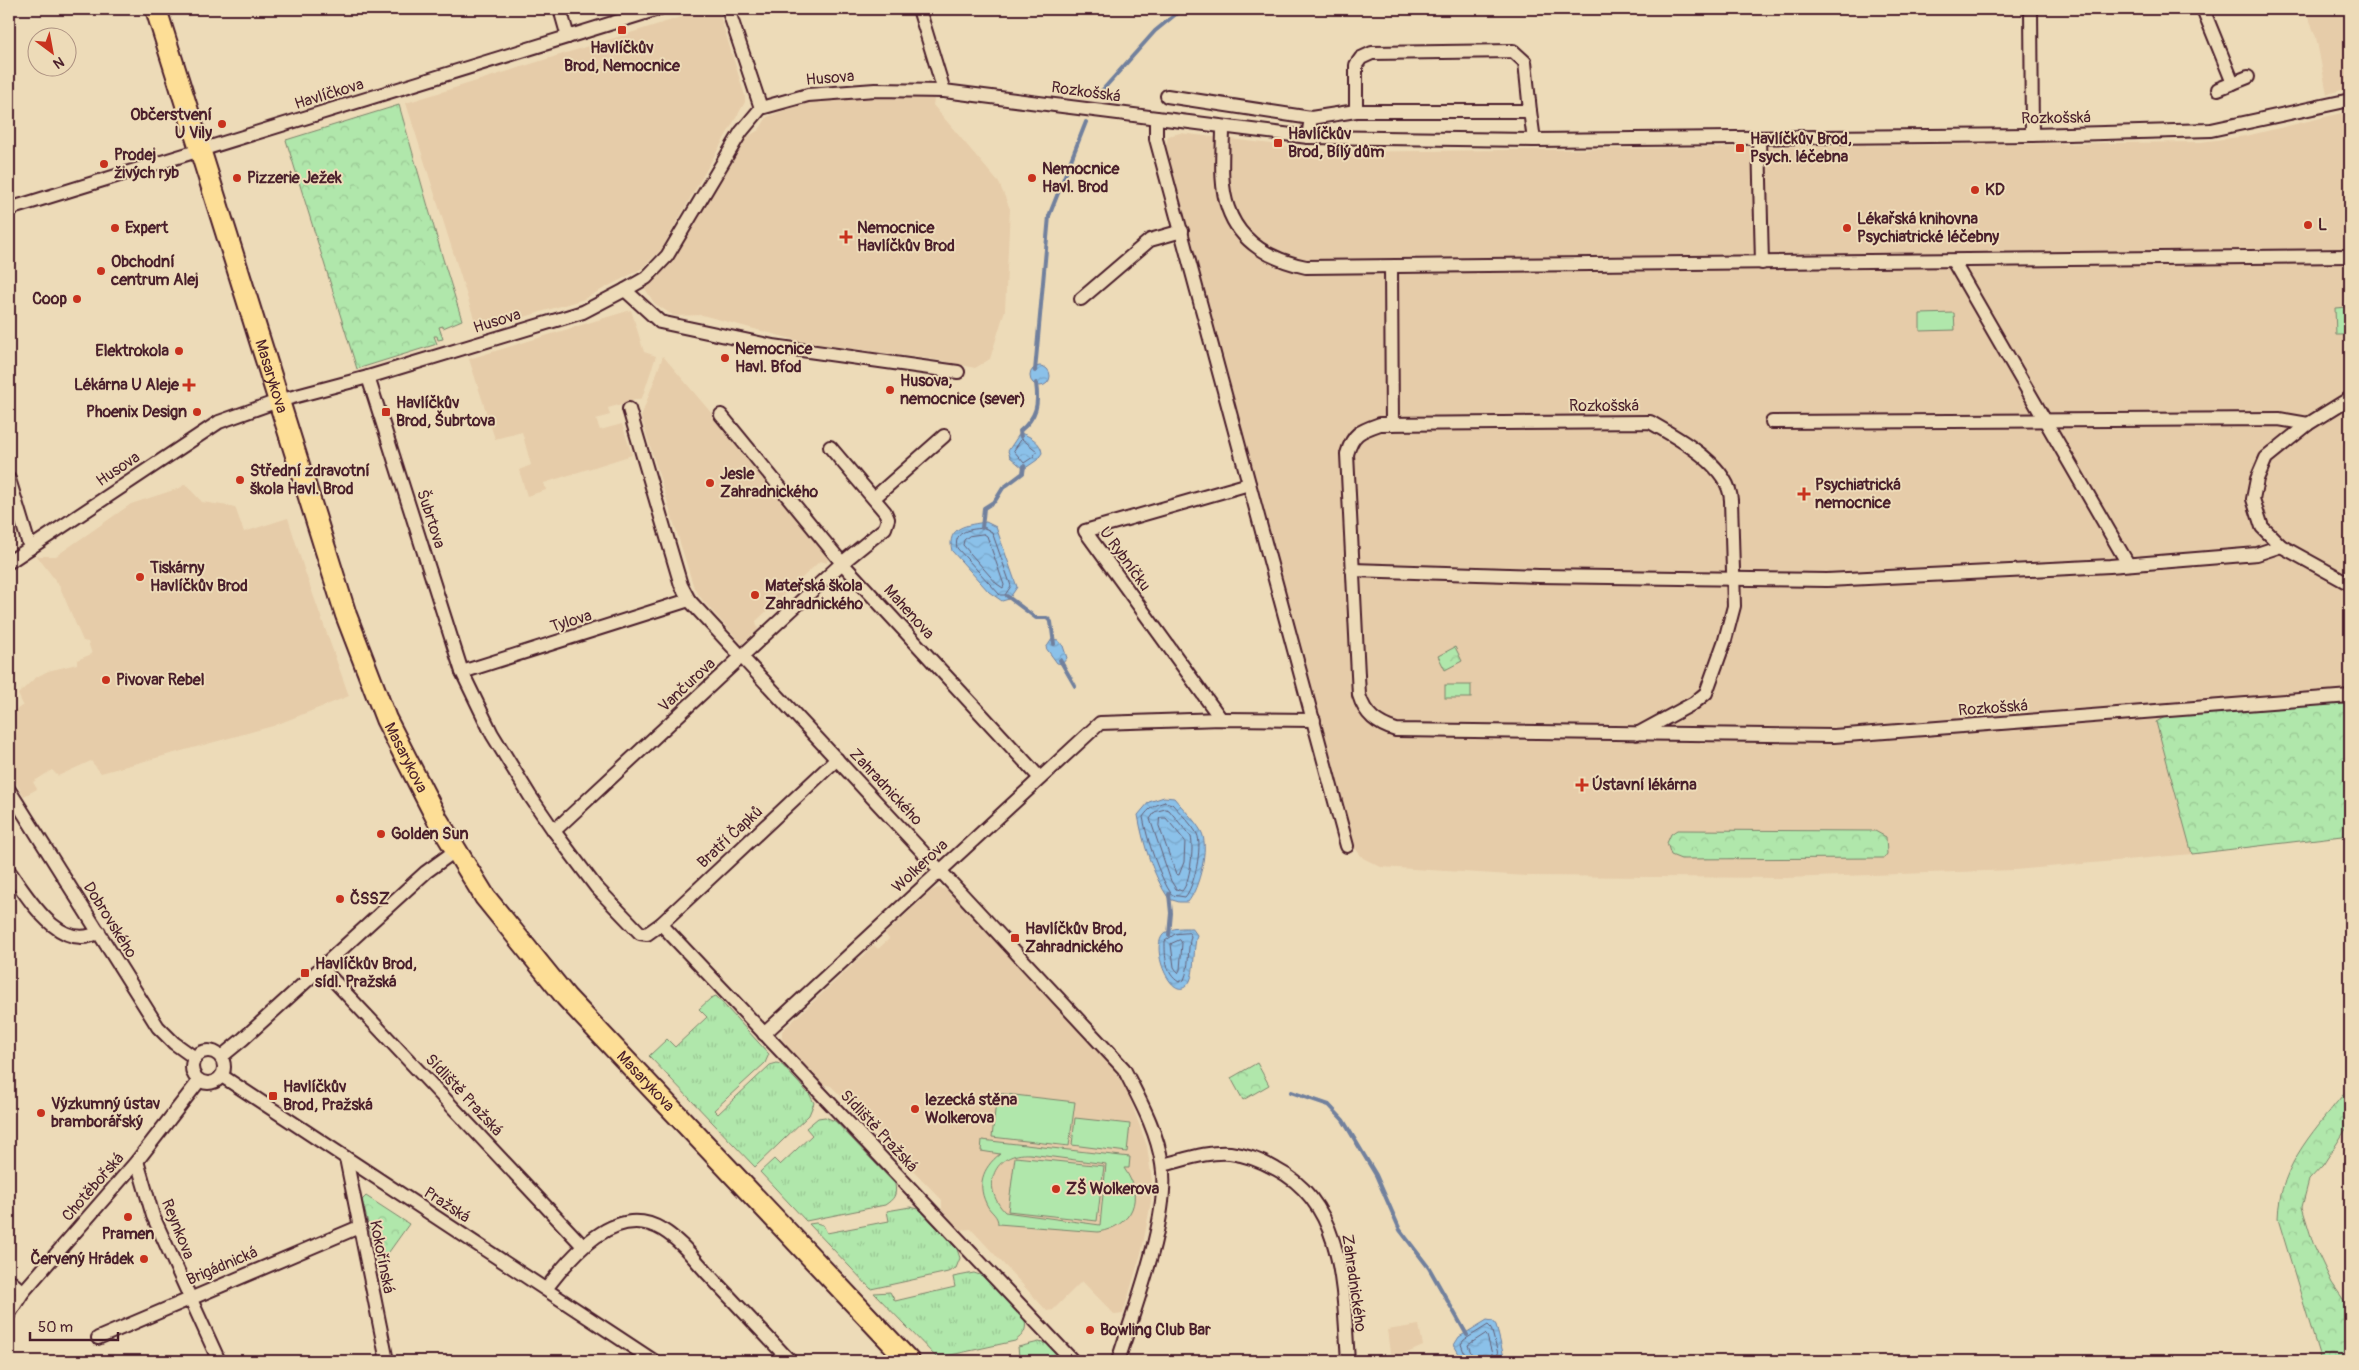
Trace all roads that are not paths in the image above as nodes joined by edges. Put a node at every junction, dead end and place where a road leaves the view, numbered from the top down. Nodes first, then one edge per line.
1 (156, 9) edge
2 (560, 9) edge
3 (658, 9) edge
4 (728, 9) edge
5 (919, 9) edge
6 (2031, 9) edge
7 (2203, 9) edge
8 (568, 37) junction
9 (2248, 77) dead end
10 (2233, 83) junction
11 (2218, 89) dead end
12 (944, 91) junction
13 (1168, 96) dead end
14 (2350, 100) edge
15 (761, 108) junction
16 (1530, 111) junction
17 (1356, 112) junction
18 (1156, 118) junction
19 (1311, 118) junction
20 (1222, 128) junction
21 (2032, 135) junction
22 (1308, 138) junction
23 (1758, 138) junction
24 (1534, 140) junction
25 (201, 151) junction
26 (9, 209) edge
27 (1182, 231) junction
28 (2350, 256) edge
29 (1953, 261) junction
30 (1762, 263) junction
31 (1391, 268) junction
32 (626, 290) junction
33 (1081, 299) dead end
34 (958, 372) dead end
35 (368, 377) junction
36 (2350, 398) edge
37 (278, 401) junction
38 (629, 409) dead end
39 (722, 415) dead end
40 (2045, 420) junction
41 (1772, 422) dead end
42 (1392, 424) junction
43 (2308, 424) junction
44 (944, 436) dead end
45 (830, 447) dead end
46 (9, 479) edge
47 (1249, 484) junction
48 (11, 495) edge
49 (874, 498) junction
50 (2281, 546) junction
51 (30, 548) junction
52 (9, 562) edge
53 (842, 563) junction
54 (2128, 564) junction
55 (1352, 570) junction
56 (1734, 578) junction
57 (2350, 584) edge
58 (689, 600) junction
59 (741, 657) junction
60 (462, 672) junction
61 (2350, 696) edge
62 (1221, 720) junction
63 (1314, 720) junction
64 (1637, 734) junction
65 (837, 759) junction
66 (1040, 778) junction
67 (9, 790) edge
68 (554, 831) junction
69 (1347, 846) dead end
70 (455, 851) junction
71 (940, 870) junction
72 (9, 871) edge
73 (660, 924) junction
74 (98, 932) junction
75 (321, 967) junction
76 (764, 1034) junction
77 (221, 1057) junction
78 (195, 1058) junction
79 (222, 1076) junction
80 (200, 1080) junction
81 (346, 1158) junction
82 (137, 1161) junction
83 (1162, 1165) junction
84 (359, 1227) junction
85 (583, 1246) junction
86 (9, 1280) edge
87 (546, 1289) junction
88 (24, 1292) junction
89 (190, 1298) junction
90 (9, 1314) edge
91 (98, 1338) dead end
92 (646, 1359) edge
93 (218, 1361) edge
94 (387, 1361) edge
95 (790, 1361) edge
96 (909, 1361) edge
97 (1073, 1361) edge
98 (1118, 1361) edge
99 (1348, 1361) edge

1 - 25 main road, Masarykova
2 - 8 street
3 - 8 street, Havlíčkova
4 - 15 street
5 - 12 street
6 - 21 street
7 - 10 street
8 - 25 street, Havlíčkova
9 - 10 street
10 - 11 street
12 - 15 street, Husova
12 - 18 street, Rozkošská
13 - 19 street
14 - 21 street, Rozkošská
15 - 32 street, Husova
16 - 17 street
16 - 17 street
16 - 24 street
17 - 19 street
18 - 20 street, Rozkošská
18 - 27 street
19 - 22 street
20 - 22 street, Rozkošská
20 - 31 street
21 - 23 street, Rozkošská
22 - 24 street, Rozkošská
23 - 24 street, Rozkošská
23 - 30 street
25 - 26 street, Havlíčkova
25 - 37 main road, Masarykova
27 - 33 street
27 - 47 street
28 - 29 street
29 - 30 street
29 - 40 street
30 - 31 street
31 - 42 street
32 - 34 street
32 - 35 street, Husova
35 - 37 street, Husova
35 - 60 street, Šubrtova
36 - 43 street
37 - 51 street, Husova
37 - 70 main road, Masarykova
38 - 58 street, Zahradnického
39 - 53 street, Mahenova
40 - 41 street
40 - 43 street
40 - 54 street
42 - 55 street, Rozkošská
42 - 56 street, Rozkošská
43 - 50 street
44 - 49 street
45 - 49 street, Vančurova
46 - 48 street
47 - 62 street, U Rybníčku
47 - 63 street
48 - 51 street
49 - 53 street, Vančurova
50 - 54 street
50 - 57 street
51 - 52 street, Husova
53 - 59 street, Vančurova
53 - 66 street, Mahenova
54 - 56 street
55 - 56 street
55 - 64 street, Rozkošská
56 - 64 street, Rozkošská
58 - 59 street, Zahradnického
58 - 60 street, Tylova
59 - 65 street, Zahradnického
59 - 68 street, Vančurova
60 - 68 street
61 - 64 street, Rozkošská
62 - 63 street
62 - 66 street, Wolkerova
63 - 69 street
65 - 71 street, Zahradnického
65 - 73 street, Bratří Čapků
66 - 71 street, Wolkerova
67 - 74 street, Dobrovského
68 - 73 street, Bratří Čapků
70 - 75 street
70 - 96 main road, Masarykova
71 - 76 street, Wolkerova
71 - 83 street, Zahradnického
72 - 74 street
73 - 76 street, Sídliště Pražská
74 - 78 street, Dobrovského
75 - 77 street
75 - 85 street, Sídliště Pražská
76 - 97 street, Sídliště Pražská
77 - 78 street
77 - 79 street
78 - 80 street
79 - 80 street
79 - 81 street, Pražská
80 - 82 street, Chotěbořská
81 - 84 street, Kokořínská
81 - 87 street, Pražská
82 - 88 street, Chotěbořská
82 - 89 street, Reynkova
83 - 98 street, Zahradnického
83 - 99 street, Zahradnického
84 - 89 street, Brigádnická
84 - 94 street, Kokořínská
85 - 87 street
85 - 95 street
86 - 88 street
87 - 92 street, Pražská
88 - 90 street, Chotěbořská
89 - 91 street, Brigádnická
89 - 93 street, Reynkova

